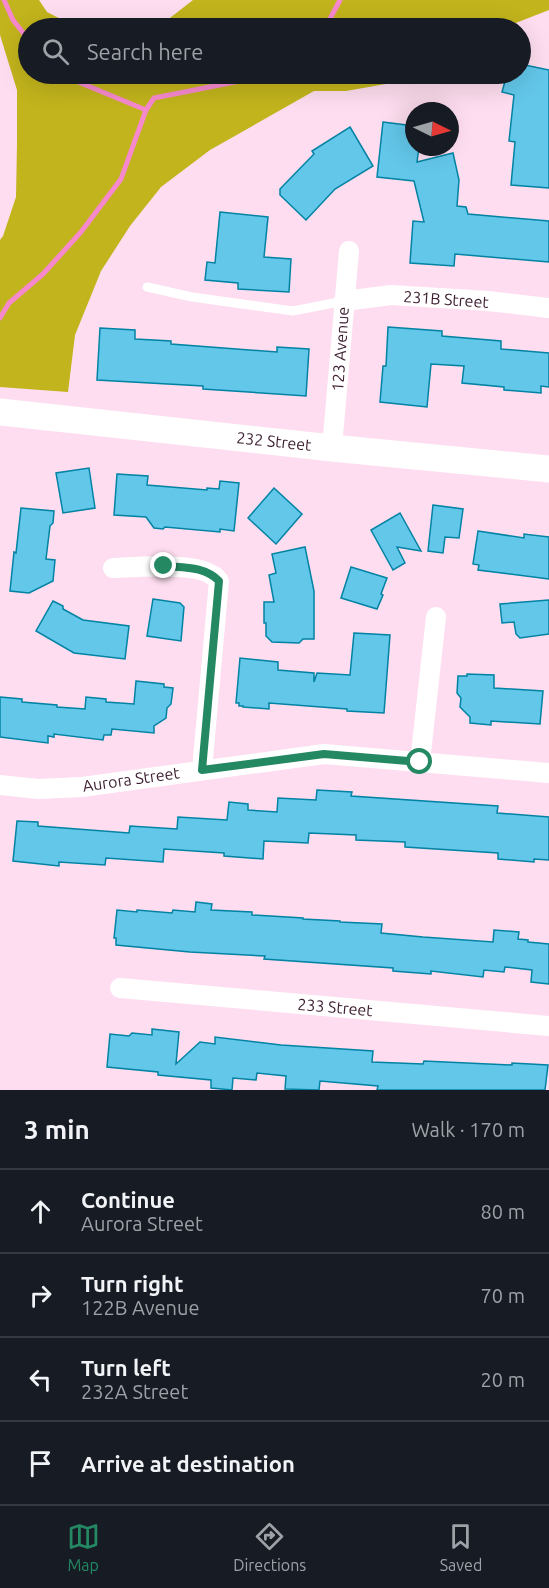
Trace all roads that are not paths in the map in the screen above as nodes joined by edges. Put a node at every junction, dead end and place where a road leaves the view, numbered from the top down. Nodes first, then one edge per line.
1 (349, 251) dead end
2 (147, 288) dead end
3 (344, 301) junction
4 (549, 308) edge
5 (0, 412) edge
6 (332, 448) junction
7 (549, 469) edge
8 (113, 568) dead end
9 (436, 617) dead end
10 (420, 762) junction
11 (202, 770) junction
12 (549, 773) edge
13 (0, 785) edge
14 (120, 988) dead end
15 (549, 1026) edge

1 - 3 street, 123 Avenue
2 - 3 lane
3 - 4 street, 231B Street
3 - 6 street, 123 Avenue
5 - 6 main road, 232 Street
6 - 7 main road, 232 Street
8 - 11 street
9 - 10 street
10 - 11 street, Aurora Street
10 - 12 street, Aurora Street
11 - 13 street, Aurora Street
14 - 15 street, 233 Street

